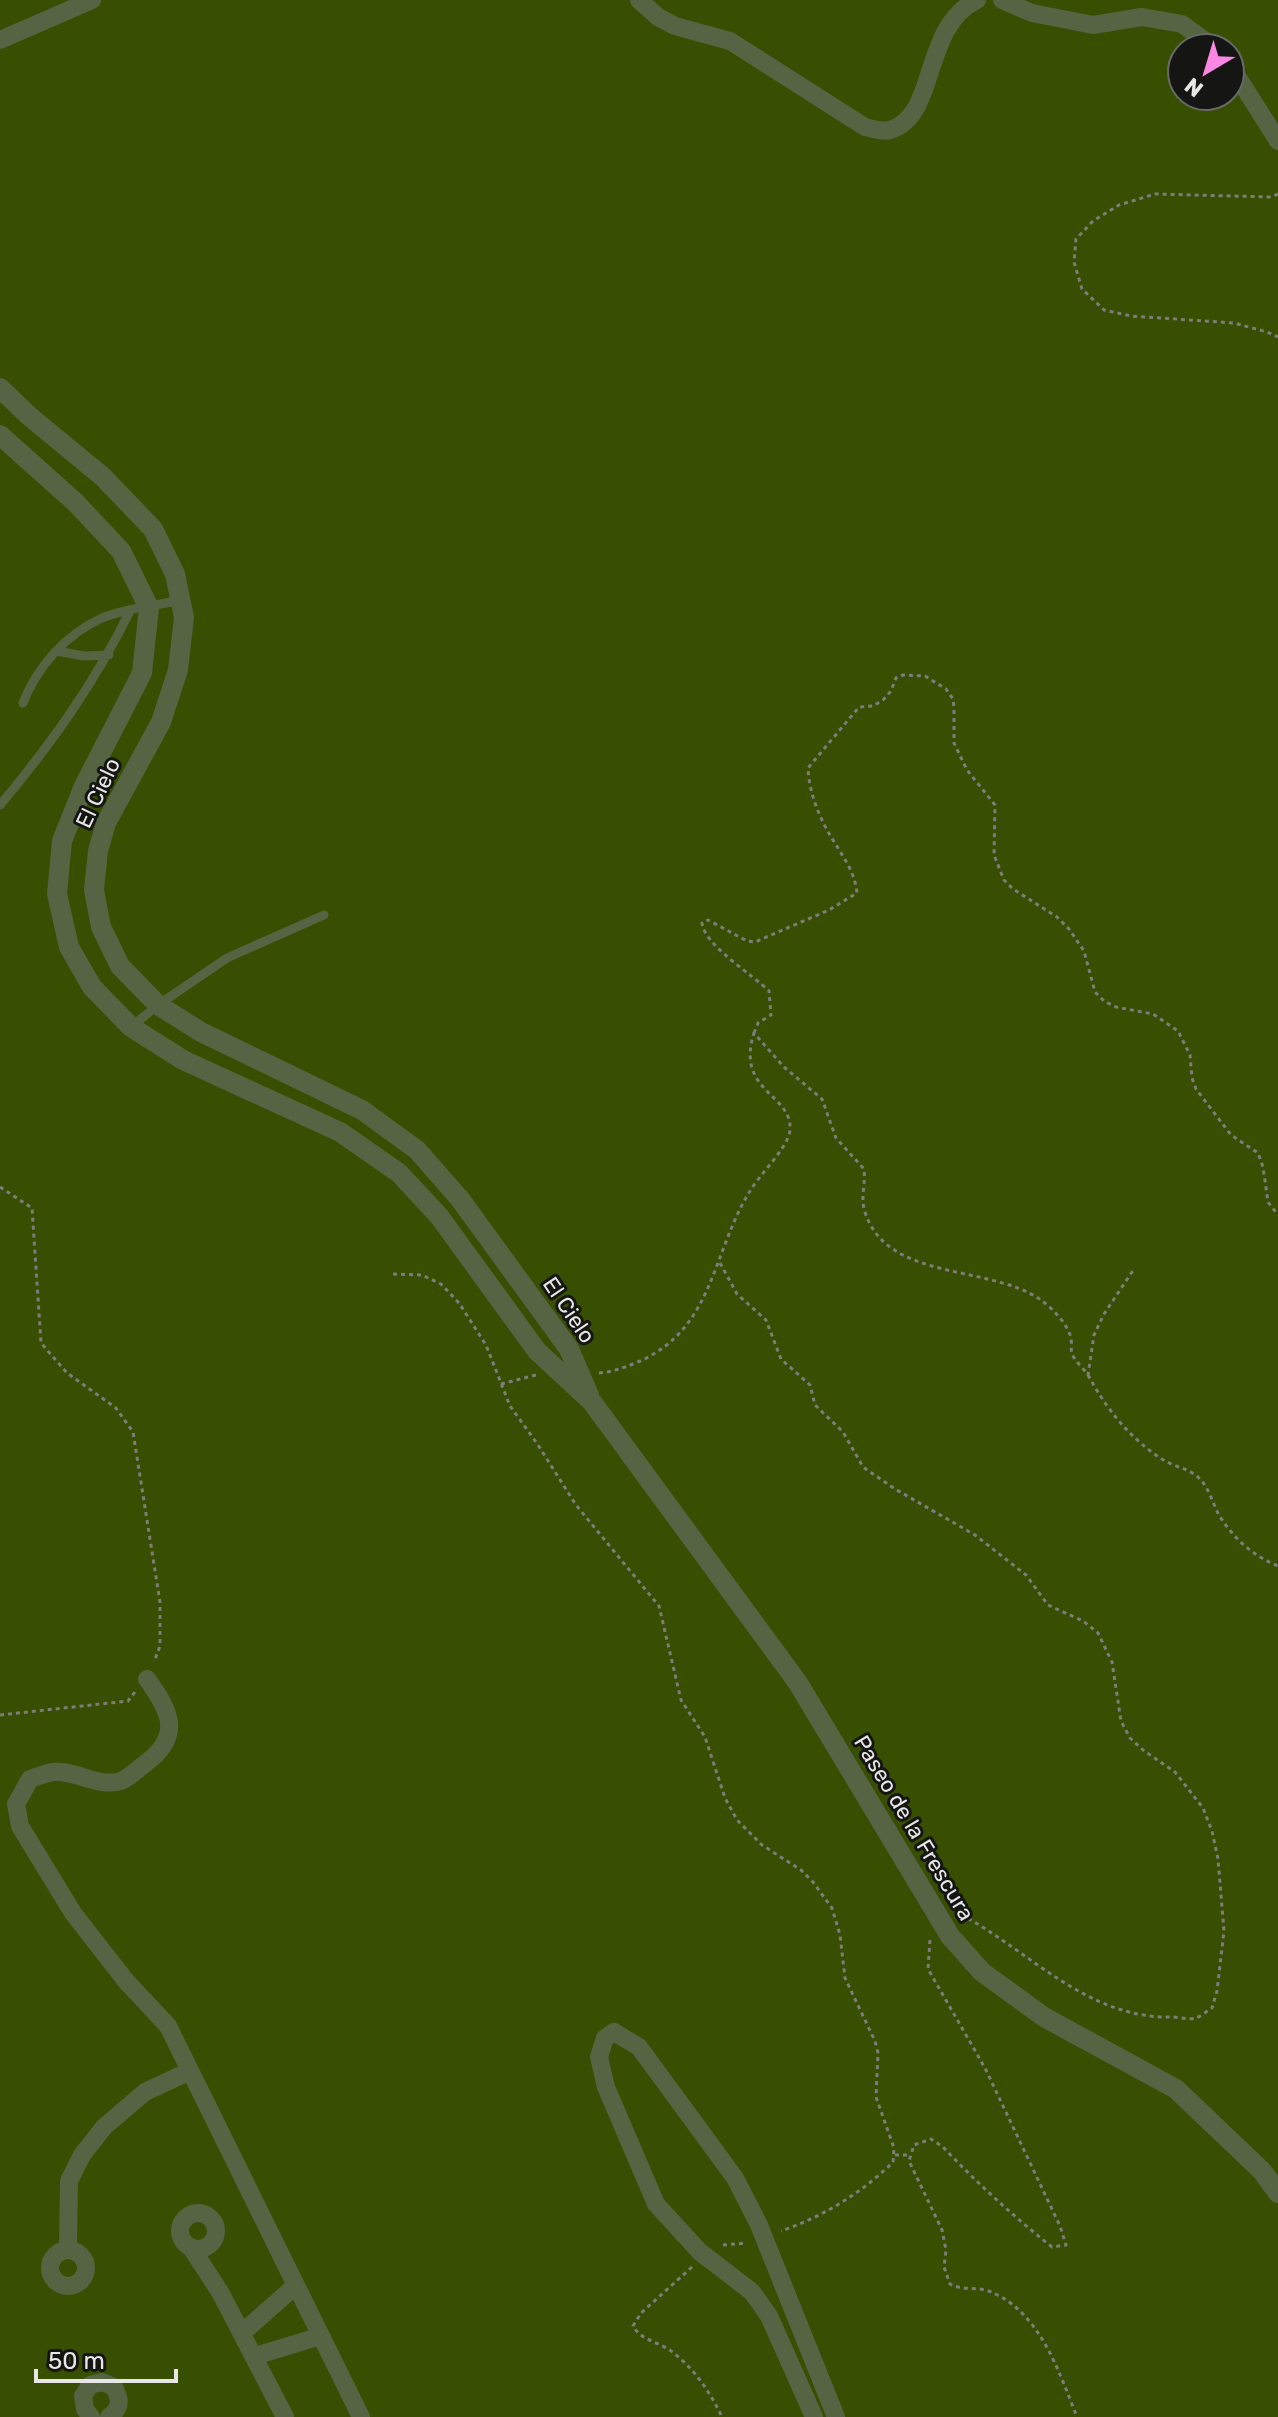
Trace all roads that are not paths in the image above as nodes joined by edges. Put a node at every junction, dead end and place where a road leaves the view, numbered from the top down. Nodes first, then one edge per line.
1 (92, 0) edge
2 (639, 0) edge
3 (977, 0) edge
4 (1002, 0) edge
5 (1193, 32) edge
6 (0, 40) edge
7 (1246, 90) edge
8 (1278, 141) edge
9 (0, 388) edge
10 (0, 435) edge
11 (180, 600) junction
12 (139, 609) junction
13 (56, 651) junction
14 (109, 655) junction
15 (23, 703) dead end
16 (0, 805) edge
17 (324, 915) dead end
18 (158, 1005) junction
19 (131, 1027) junction
20 (569, 1371) junction
21 (592, 1402) joint
22 (147, 1679) road end
23 (188, 2072) junction
24 (1278, 2193) edge
25 (68, 2249) dead end
26 (192, 2249) dead end
27 (294, 2287) junction
28 (791, 2308) junction
29 (769, 2316) junction
30 (242, 2333) junction
31 (321, 2336) junction
32 (255, 2356) junction
33 (91, 2417) edge
34 (109, 2417) edge
35 (285, 2417) edge
36 (361, 2417) edge
37 (814, 2417) edge
38 (836, 2417) edge

1 - 6 street
2 - 3 street
4 - 5 street
7 - 8 street
9 - 11 street, El Cielo
10 - 12 street
11 - 12 lane
11 - 18 street, El Cielo
12 - 13 lane
12 - 14 lane
12 - 19 street, El Cielo
13 - 14 lane
13 - 15 lane
14 - 16 lane
17 - 18 lane
18 - 19 lane
18 - 20 street, El Cielo
19 - 20 street, El Cielo
20 - 21 street, El Cielo
21 - 24 street, Paseo de la Frescura
22 - 23 street
23 - 25 street
23 - 27 street
26 - 30 street
27 - 30 street
27 - 31 street
28 - 29 street
28 - 29 street
28 - 38 street
29 - 37 street
30 - 32 street
31 - 32 street
31 - 36 street
32 - 35 street
33 - 34 street

